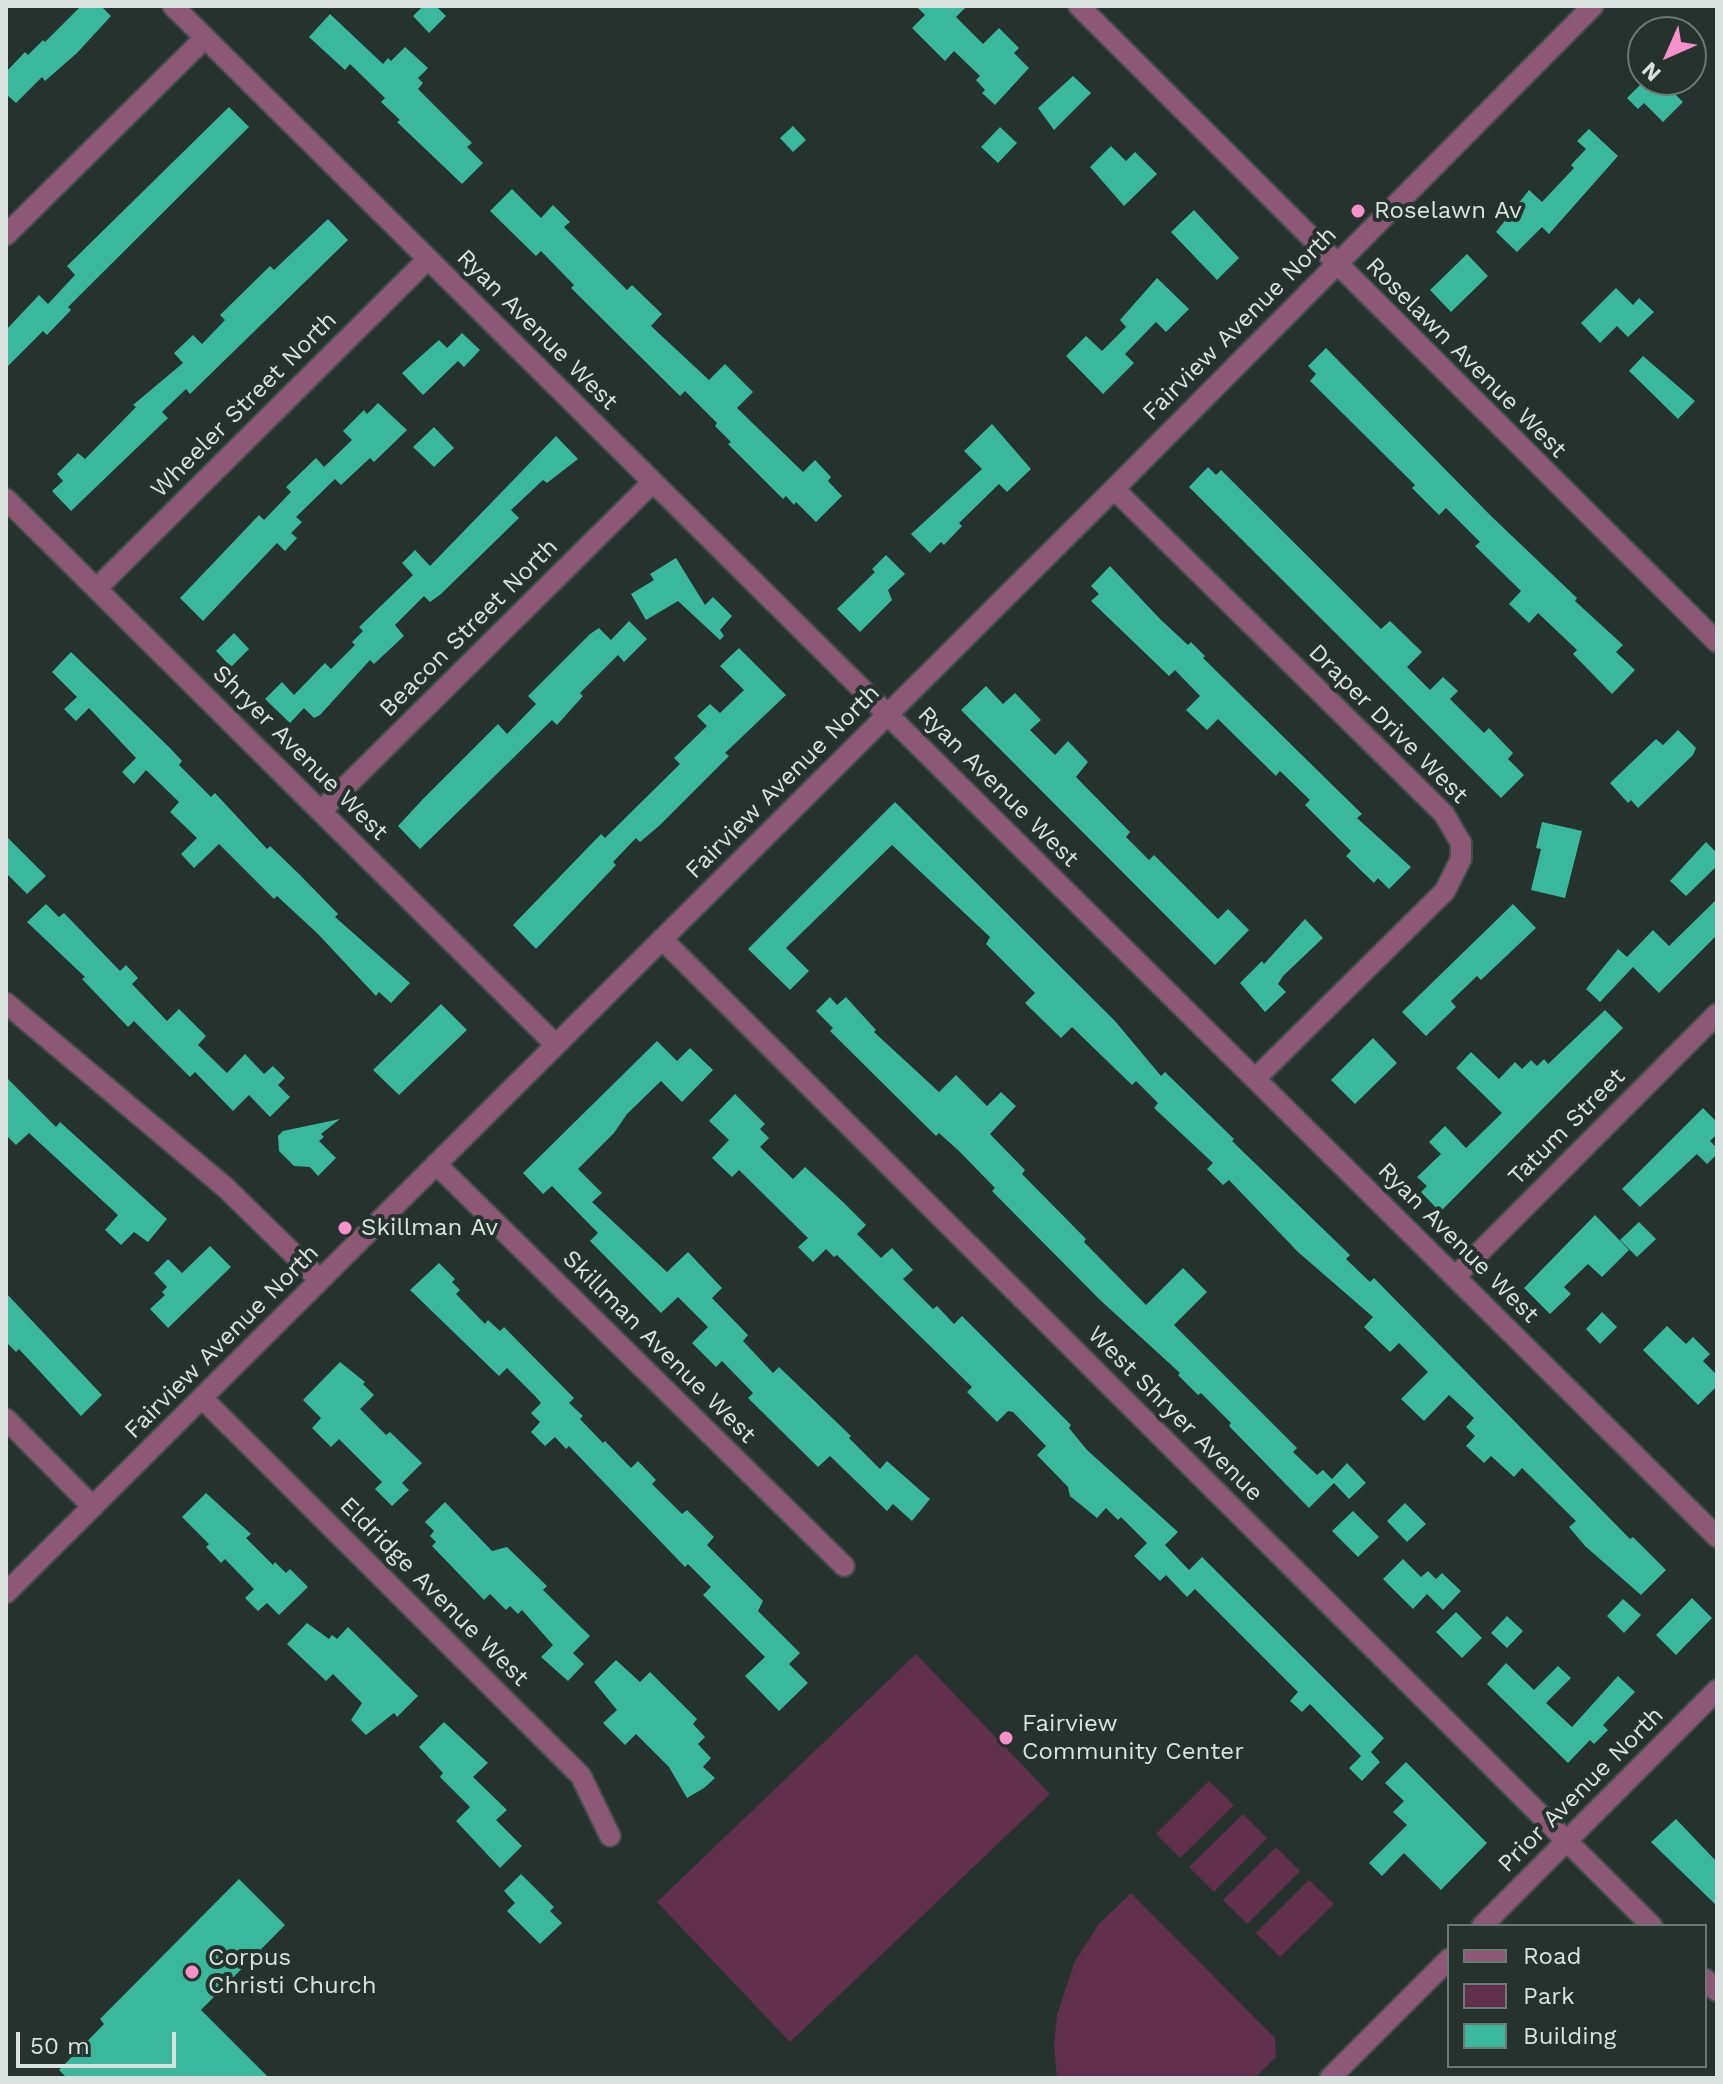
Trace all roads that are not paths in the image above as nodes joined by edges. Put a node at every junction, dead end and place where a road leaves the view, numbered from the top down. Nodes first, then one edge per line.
1 (173, 6) edge
2 (1079, 6) edge
3 (1593, 6) edge
4 (205, 38) junction
5 (6, 235) edge
6 (428, 259) junction
7 (1335, 265) junction
8 (653, 482) junction
9 (1114, 489) junction
10 (6, 499) edge
11 (97, 588) junction
12 (1717, 642) edge
13 (888, 714) junction
14 (321, 811) junction
15 (662, 939) junction
16 (6, 1003) edge
17 (1717, 1014) edge
18 (556, 1045) junction
19 (1255, 1079) junction
20 (436, 1164) junction
21 (1455, 1277) junction
22 (320, 1280) junction
23 (202, 1398) junction
24 (6, 1419) edge
25 (93, 1507) junction
26 (1717, 1537) edge
27 (844, 1566) dead end
28 (6, 1593) edge
29 (1717, 1690) edge
30 (610, 1836) dead end
31 (1567, 1841) junction
32 (1484, 1924) edge
33 (1650, 1924) edge
34 (1447, 1961) edge
35 (1336, 2076) edge

1 - 4 street, Ryan Avenue West
2 - 7 street, Roselawn Avenue West
3 - 7 street, Fairview Avenue North
4 - 5 street
4 - 6 street, Ryan Avenue West
6 - 8 street, Ryan Avenue West
6 - 11 street, Wheeler Street North
7 - 9 street, Fairview Avenue North
7 - 12 street, Roselawn Avenue West
8 - 13 street, Ryan Avenue West
8 - 14 street, Beacon Street North
9 - 13 street, Fairview Avenue North
9 - 19 street, Draper Drive West
10 - 11 street, Shryer Avenue West
11 - 14 street, Shryer Avenue West
13 - 15 street, Fairview Avenue North
13 - 19 street, Ryan Avenue West
14 - 18 street, Shryer Avenue West
15 - 18 street, Fairview Avenue North
15 - 31 street, West Shryer Avenue
16 - 22 street
17 - 21 street, Tatum Street
18 - 20 street, Fairview Avenue North
19 - 21 street, Ryan Avenue West
20 - 22 street, Fairview Avenue North
20 - 27 street, Skillman Avenue West
21 - 26 street, Ryan Avenue West
22 - 23 street, Fairview Avenue North
23 - 25 street, Fairview Avenue North
23 - 30 street, Eldridge Avenue West
24 - 25 street
25 - 28 street, Fairview Avenue North
29 - 31 street, Prior Avenue North
31 - 32 street, Prior Avenue North
31 - 33 street, West Shryer Avenue
34 - 35 street

